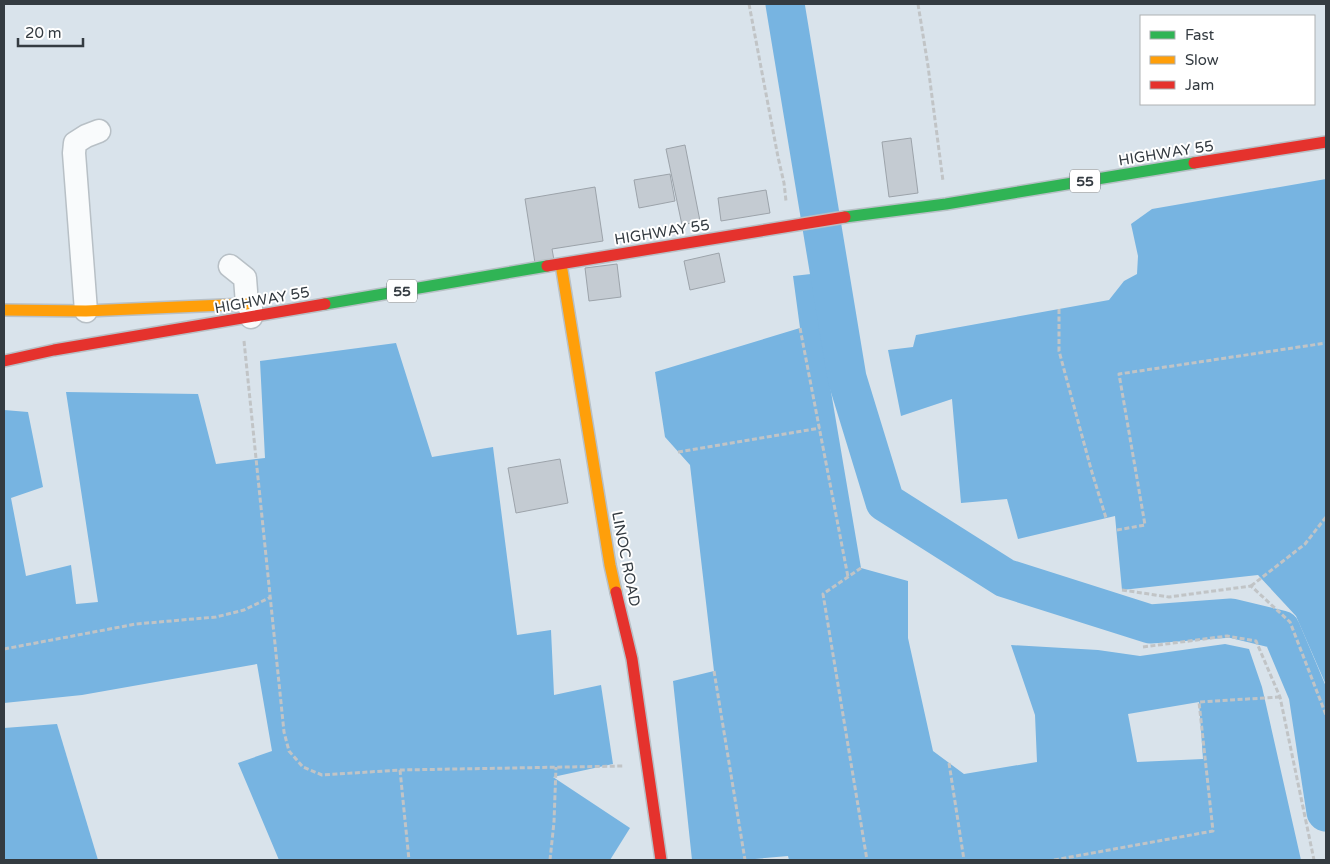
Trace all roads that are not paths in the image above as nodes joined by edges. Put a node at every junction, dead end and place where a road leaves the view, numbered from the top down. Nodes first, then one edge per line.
1 (99, 131) dead end
2 (1326, 142) edge
3 (561, 264) junction
4 (230, 266) dead end
5 (4, 310) edge
6 (86, 310) junction
7 (247, 313) junction
8 (4, 361) edge
9 (661, 860) edge

1 - 6 street
2 - 3 main road, HIGHWAY 55 / 55
3 - 7 main road, HIGHWAY 55 / 55
3 - 9 main road, LINOC ROAD
4 - 7 street
5 - 6 main road
6 - 7 main road
7 - 8 main road, HIGHWAY 55 / 55

